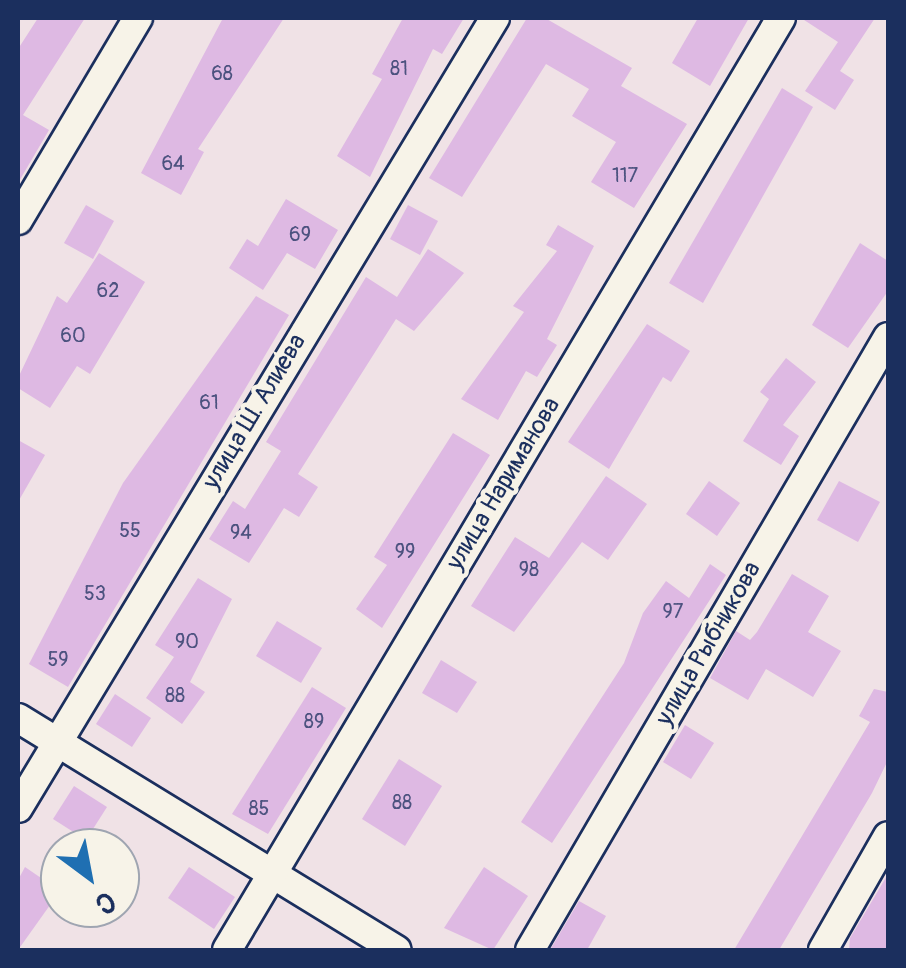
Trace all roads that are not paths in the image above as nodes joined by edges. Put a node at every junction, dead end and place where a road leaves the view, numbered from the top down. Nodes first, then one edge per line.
1 (138, 18) edge
2 (495, 18) edge
3 (782, 18) edge
4 (18, 220) edge
5 (888, 337) edge
6 (18, 718) edge
7 (54, 742) junction
8 (18, 808) edge
9 (888, 836) edge
10 (270, 879) junction
11 (227, 950) edge
12 (396, 950) edge
13 (530, 950) edge
14 (824, 950) edge

1 - 4 street
2 - 7 street, улица Ш. Алиева
3 - 10 street, улица Нариманова
5 - 13 street, улица Рыбникова
6 - 7 street
7 - 8 street, улица Ш. Алиева
7 - 10 street
9 - 14 street
10 - 11 street, улица Нариманова
10 - 12 street

